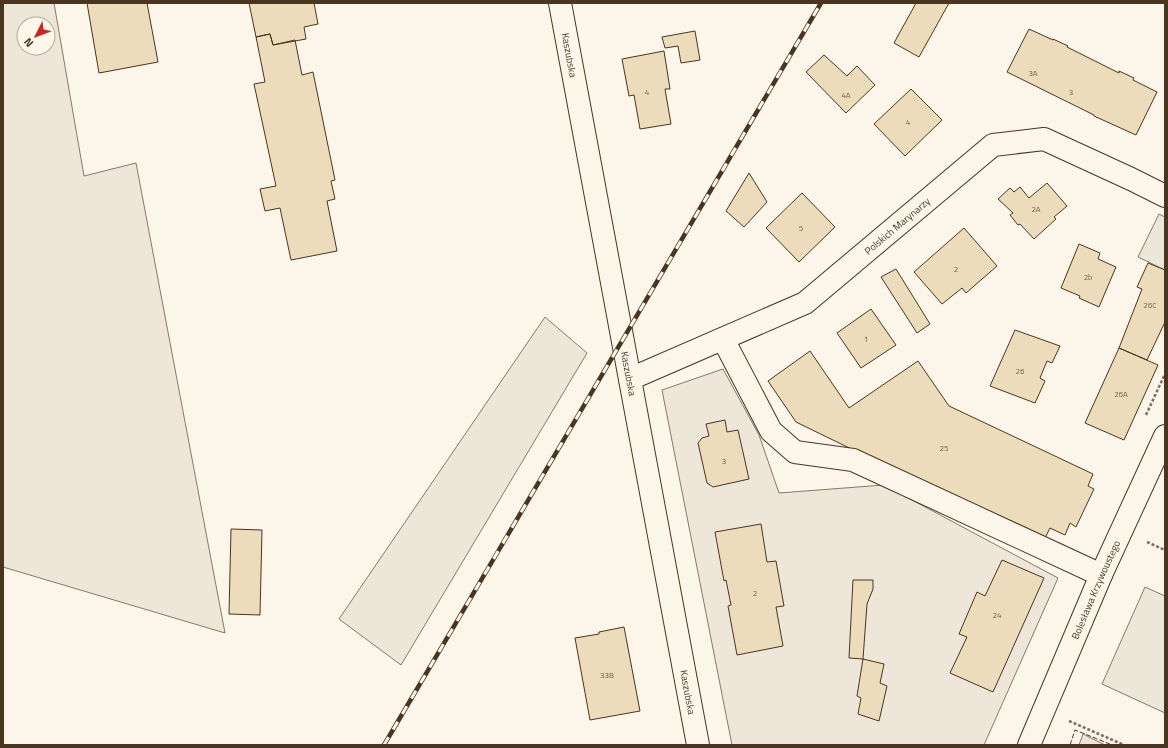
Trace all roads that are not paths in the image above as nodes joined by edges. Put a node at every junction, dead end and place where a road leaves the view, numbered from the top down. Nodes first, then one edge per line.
1 (560, 3) edge
2 (1165, 196) edge
3 (723, 339) junction
4 (630, 379) junction
5 (1165, 436) edge
6 (1101, 575) junction
7 (698, 745) edge
8 (1029, 745) edge

1 - 4 street, Kaszubska
2 - 3 street, Polskich Marynarzy
3 - 4 street, Polskich Marynarzy
3 - 6 street
4 - 7 street, Kaszubska
5 - 6 street, Bolesława Krzywoustego
6 - 8 street, Bolesława Krzywoustego

